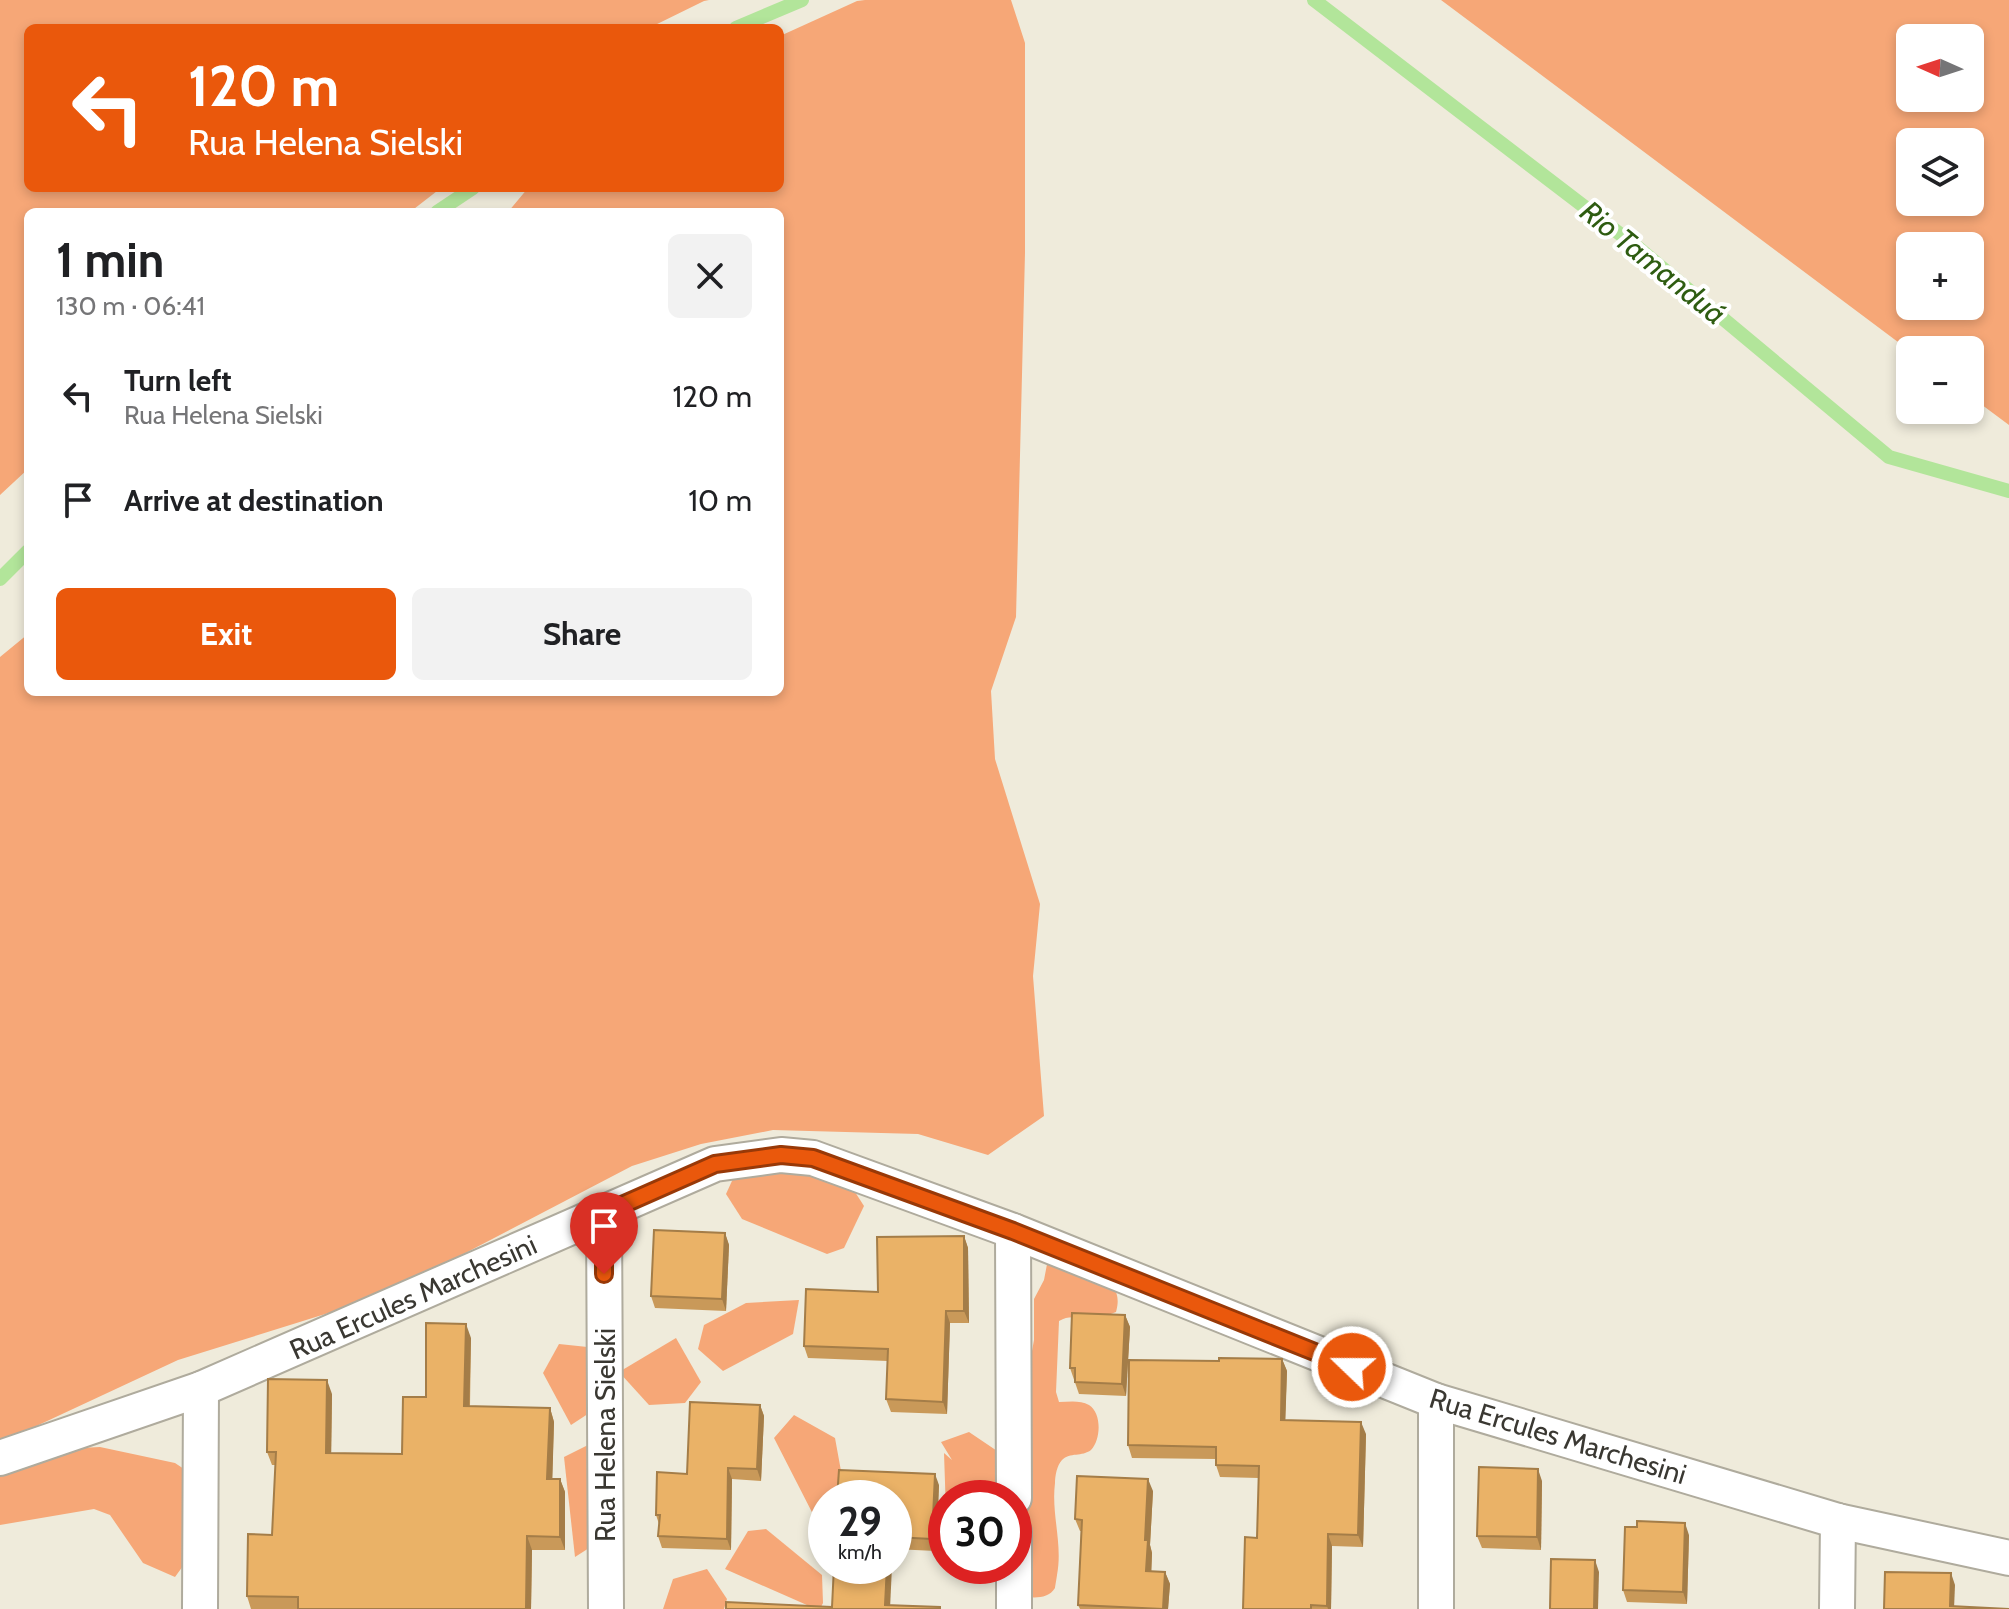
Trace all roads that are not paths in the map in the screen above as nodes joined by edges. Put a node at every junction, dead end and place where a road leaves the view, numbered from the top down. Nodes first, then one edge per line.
1 (604, 1213) junction
2 (1013, 1231) junction
3 (201, 1389) junction
4 (1436, 1401) junction
5 (0, 1458) edge
6 (1014, 1480) edge
7 (1838, 1521) junction
8 (2009, 1558) edge
9 (1014, 1584) edge
10 (200, 1609) edge
11 (606, 1609) edge
12 (1014, 1609) edge
13 (1436, 1609) edge
14 (1837, 1609) edge

1 - 2 street, Rua Ercules Marchesini
1 - 3 street, Rua Ercules Marchesini
1 - 11 street, Rua Helena Sielski
2 - 4 street, Rua Ercules Marchesini
2 - 6 street
3 - 5 street, Rua Ercules Marchesini
3 - 10 street
4 - 7 street, Rua Ercules Marchesini
4 - 13 street
7 - 8 street, Rua Ercules Marchesini
7 - 14 street
9 - 12 street

